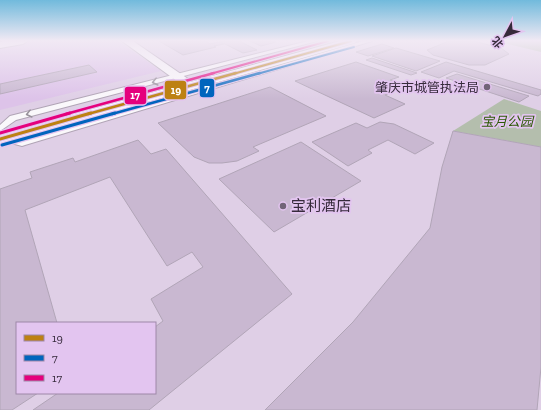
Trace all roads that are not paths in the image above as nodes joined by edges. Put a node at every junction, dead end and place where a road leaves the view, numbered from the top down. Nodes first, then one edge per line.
1 (155, 60) edge
2 (259, 60) edge
3 (270, 60) edge
4 (182, 78) junction
5 (0, 135) edge

1 - 4 street
2 - 4 main road
3 - 5 main road
4 -> 5 main road

